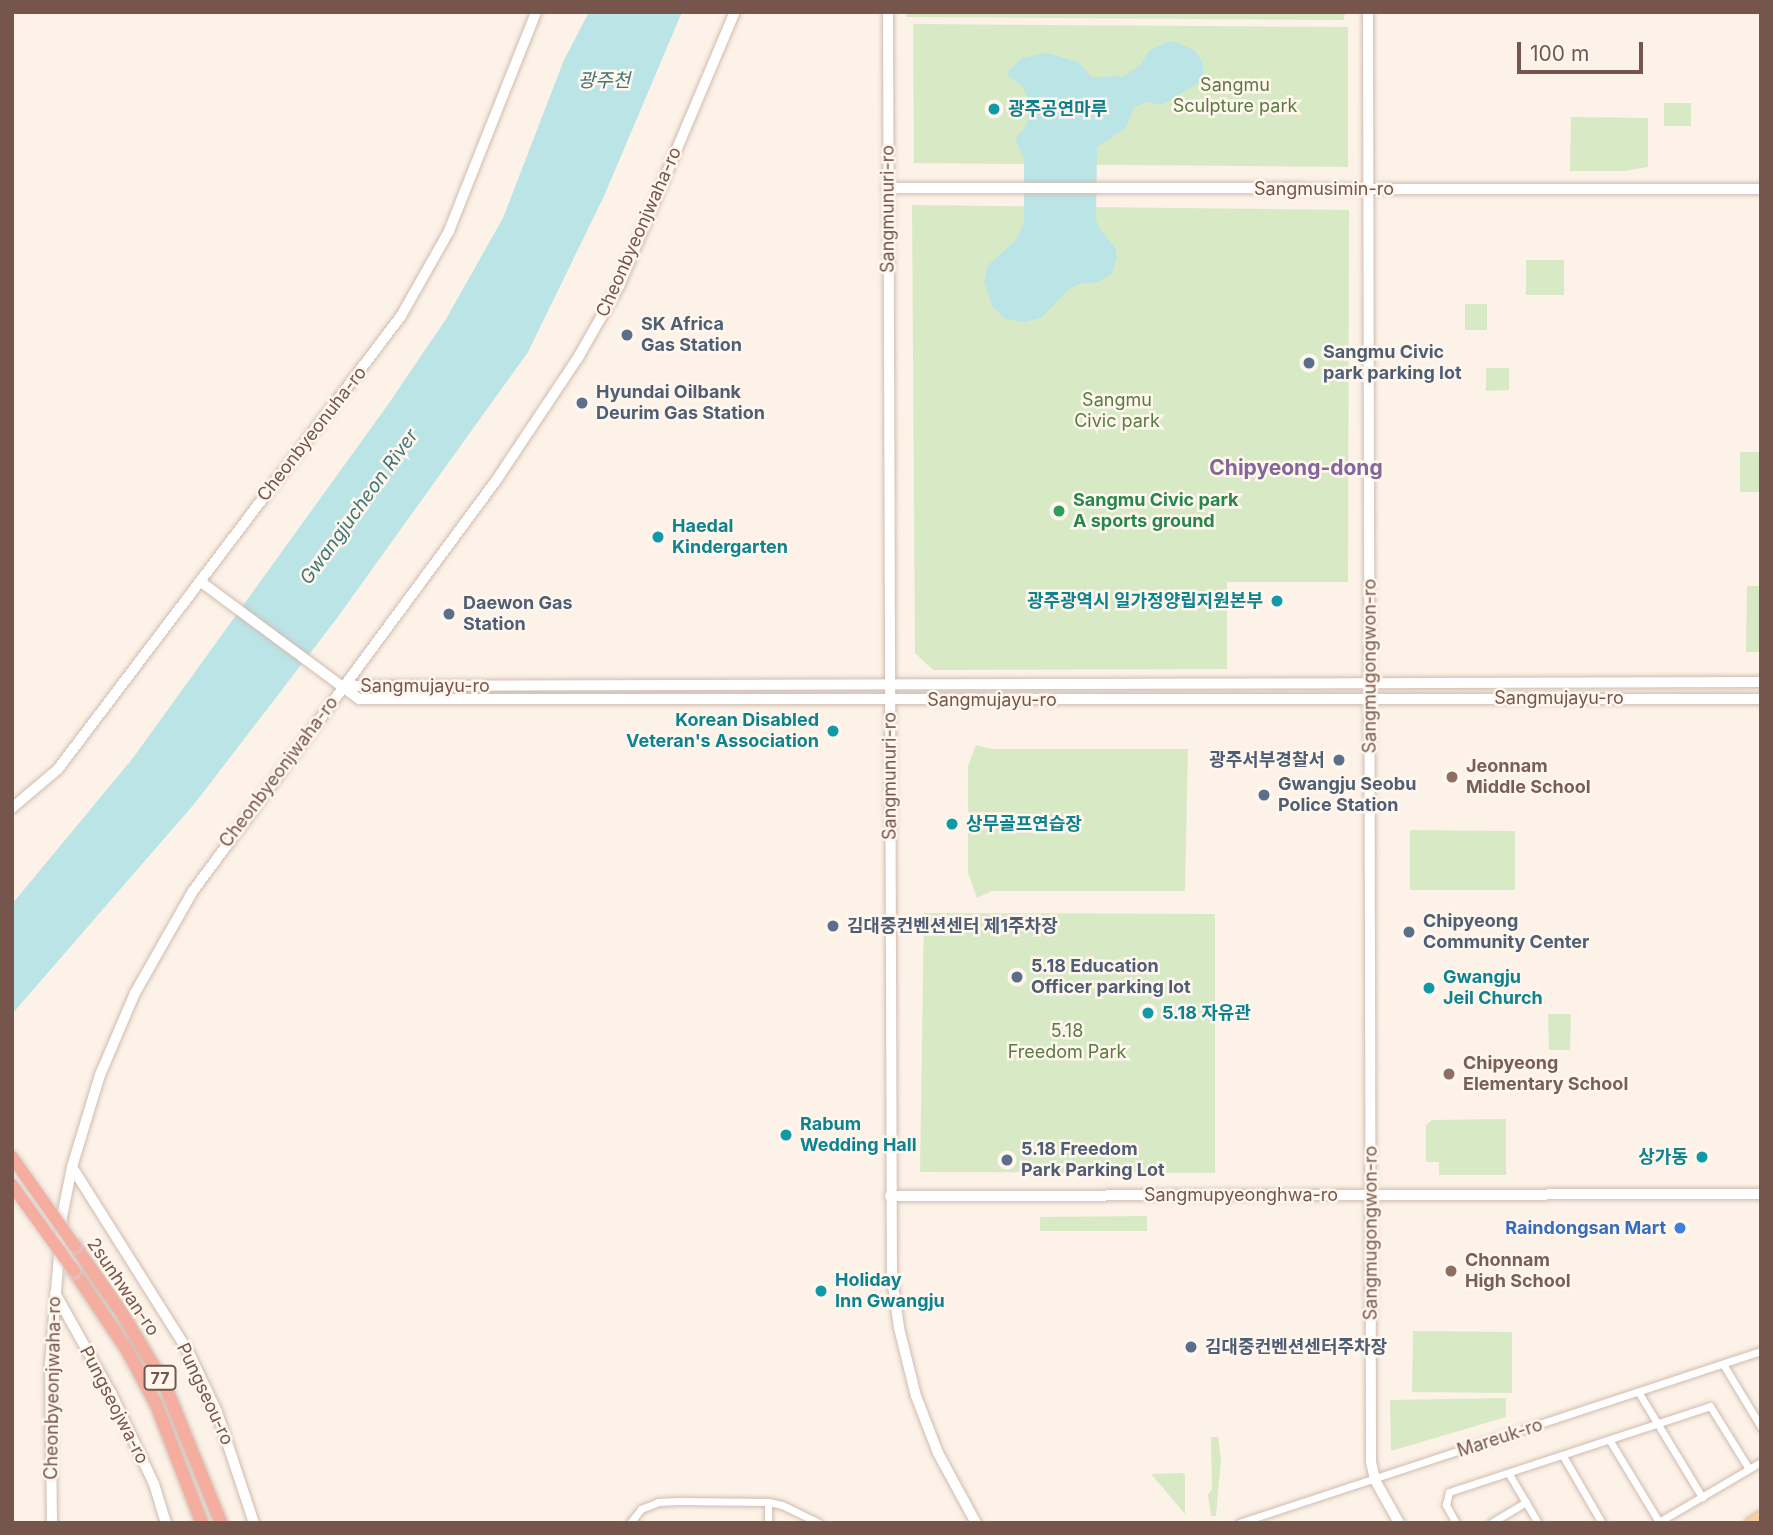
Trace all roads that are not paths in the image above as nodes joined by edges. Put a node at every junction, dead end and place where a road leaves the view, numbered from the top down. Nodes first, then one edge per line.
1 (536, 12) edge
2 (735, 12) edge
3 (888, 12) edge
4 (1368, 12) edge
5 (887, 188) junction
6 (1368, 189) junction
7 (1761, 189) edge
8 (201, 582) junction
9 (1761, 682) edge
10 (1370, 683) junction
11 (343, 687) junction
12 (891, 687) junction
13 (1370, 699) junction
14 (1761, 699) edge
15 (890, 700) junction
16 (12, 808) edge
17 (12, 1157) edge
18 (72, 1167) junction
19 (12, 1185) edge
20 (1761, 1194) edge
21 (890, 1196) junction
22 (1371, 1196) junction
23 (54, 1290) junction
24 (1761, 1351) edge
25 (1723, 1364) junction
26 (1639, 1393) junction
27 (1658, 1425) junction
28 (1761, 1427) edge
29 (1610, 1441) junction
30 (1563, 1456) junction
31 (1761, 1462) edge
32 (1749, 1469) junction
33 (1508, 1474) junction
34 (1375, 1480) junction
35 (1702, 1497) junction
36 (1526, 1502) junction
37 (768, 1503) junction
38 (1761, 1516) edge
39 (1658, 1522) edge
40 (52, 1523) edge
41 (166, 1523) edge
42 (202, 1523) edge
43 (220, 1523) edge
44 (254, 1523) edge
45 (630, 1523) edge
46 (768, 1523) edge
47 (819, 1523) edge
48 (976, 1523) edge
49 (1239, 1523) edge
50 (1399, 1523) edge
51 (1456, 1523) edge
52 (1491, 1523) edge
53 (1538, 1523) edge
54 (1602, 1523) edge
55 (1750, 1523) edge

1 - 8 street, Cheonbyeonuha-ro
2 - 11 street, Cheonbyeonjwaha-ro
3 - 5 street, Sangmunuri-ro
4 - 6 street, Sangmugongwon-ro
5 - 6 street, Sangmusimin-ro
5 - 12 street, Sangmunuri-ro
6 - 7 street, Sangmusimin-ro
6 - 10 street, Sangmugongwon-ro
8 - 11 street
8 - 16 street, Cheonbyeonuha-ro
9 - 10 street, Sangmujayu-ro
10 - 12 street, Sangmujayu-ro
10 - 13 street, Sangmugongwon-ro
11 - 12 street, Sangmujayu-ro
11 - 15 street, Sangmujayu-ro
11 - 18 street, Cheonbyeonjwaha-ro
12 - 15 street, Sangmunuri-ro
13 - 14 street, Sangmujayu-ro
13 - 15 street, Sangmujayu-ro
13 - 22 street, Sangmugongwon-ro
15 - 21 street, Sangmunuri-ro
17 - 43 highway, 2sunhwan-ro / 77, bridge
18 - 23 street, Cheonbyeonjwaha-ro
18 - 44 street, Pungseou-ro
19 - 42 highway, 2sunhwan-ro / 77, bridge
20 - 22 street, Sangmupyeonghwa-ro
21 - 22 street, Sangmupyeonghwa-ro
21 - 48 street, Sangmunuri-ro
22 - 34 street, Sangmugongwon-ro
23 - 40 street, Cheonbyeonjwaha-ro
23 - 41 street, Pungseojwa-ro
24 - 25 street, Mareuk-ro
25 - 26 street, Mareuk-ro
25 - 28 street
26 - 27 street
26 - 34 street, Mareuk-ro
27 - 29 street
27 - 32 street
27 - 35 street
29 - 30 street
29 - 39 street
30 - 33 street
30 - 54 street
31 - 32 street
32 - 35 street
33 - 36 street
33 - 51 street
34 - 49 street, Mareuk-ro
34 - 50 street, Sangmugongwon-ro
35 - 39 street
36 - 52 street
36 - 53 street
37 - 45 street
37 - 46 street
37 - 47 street
38 - 55 main road

